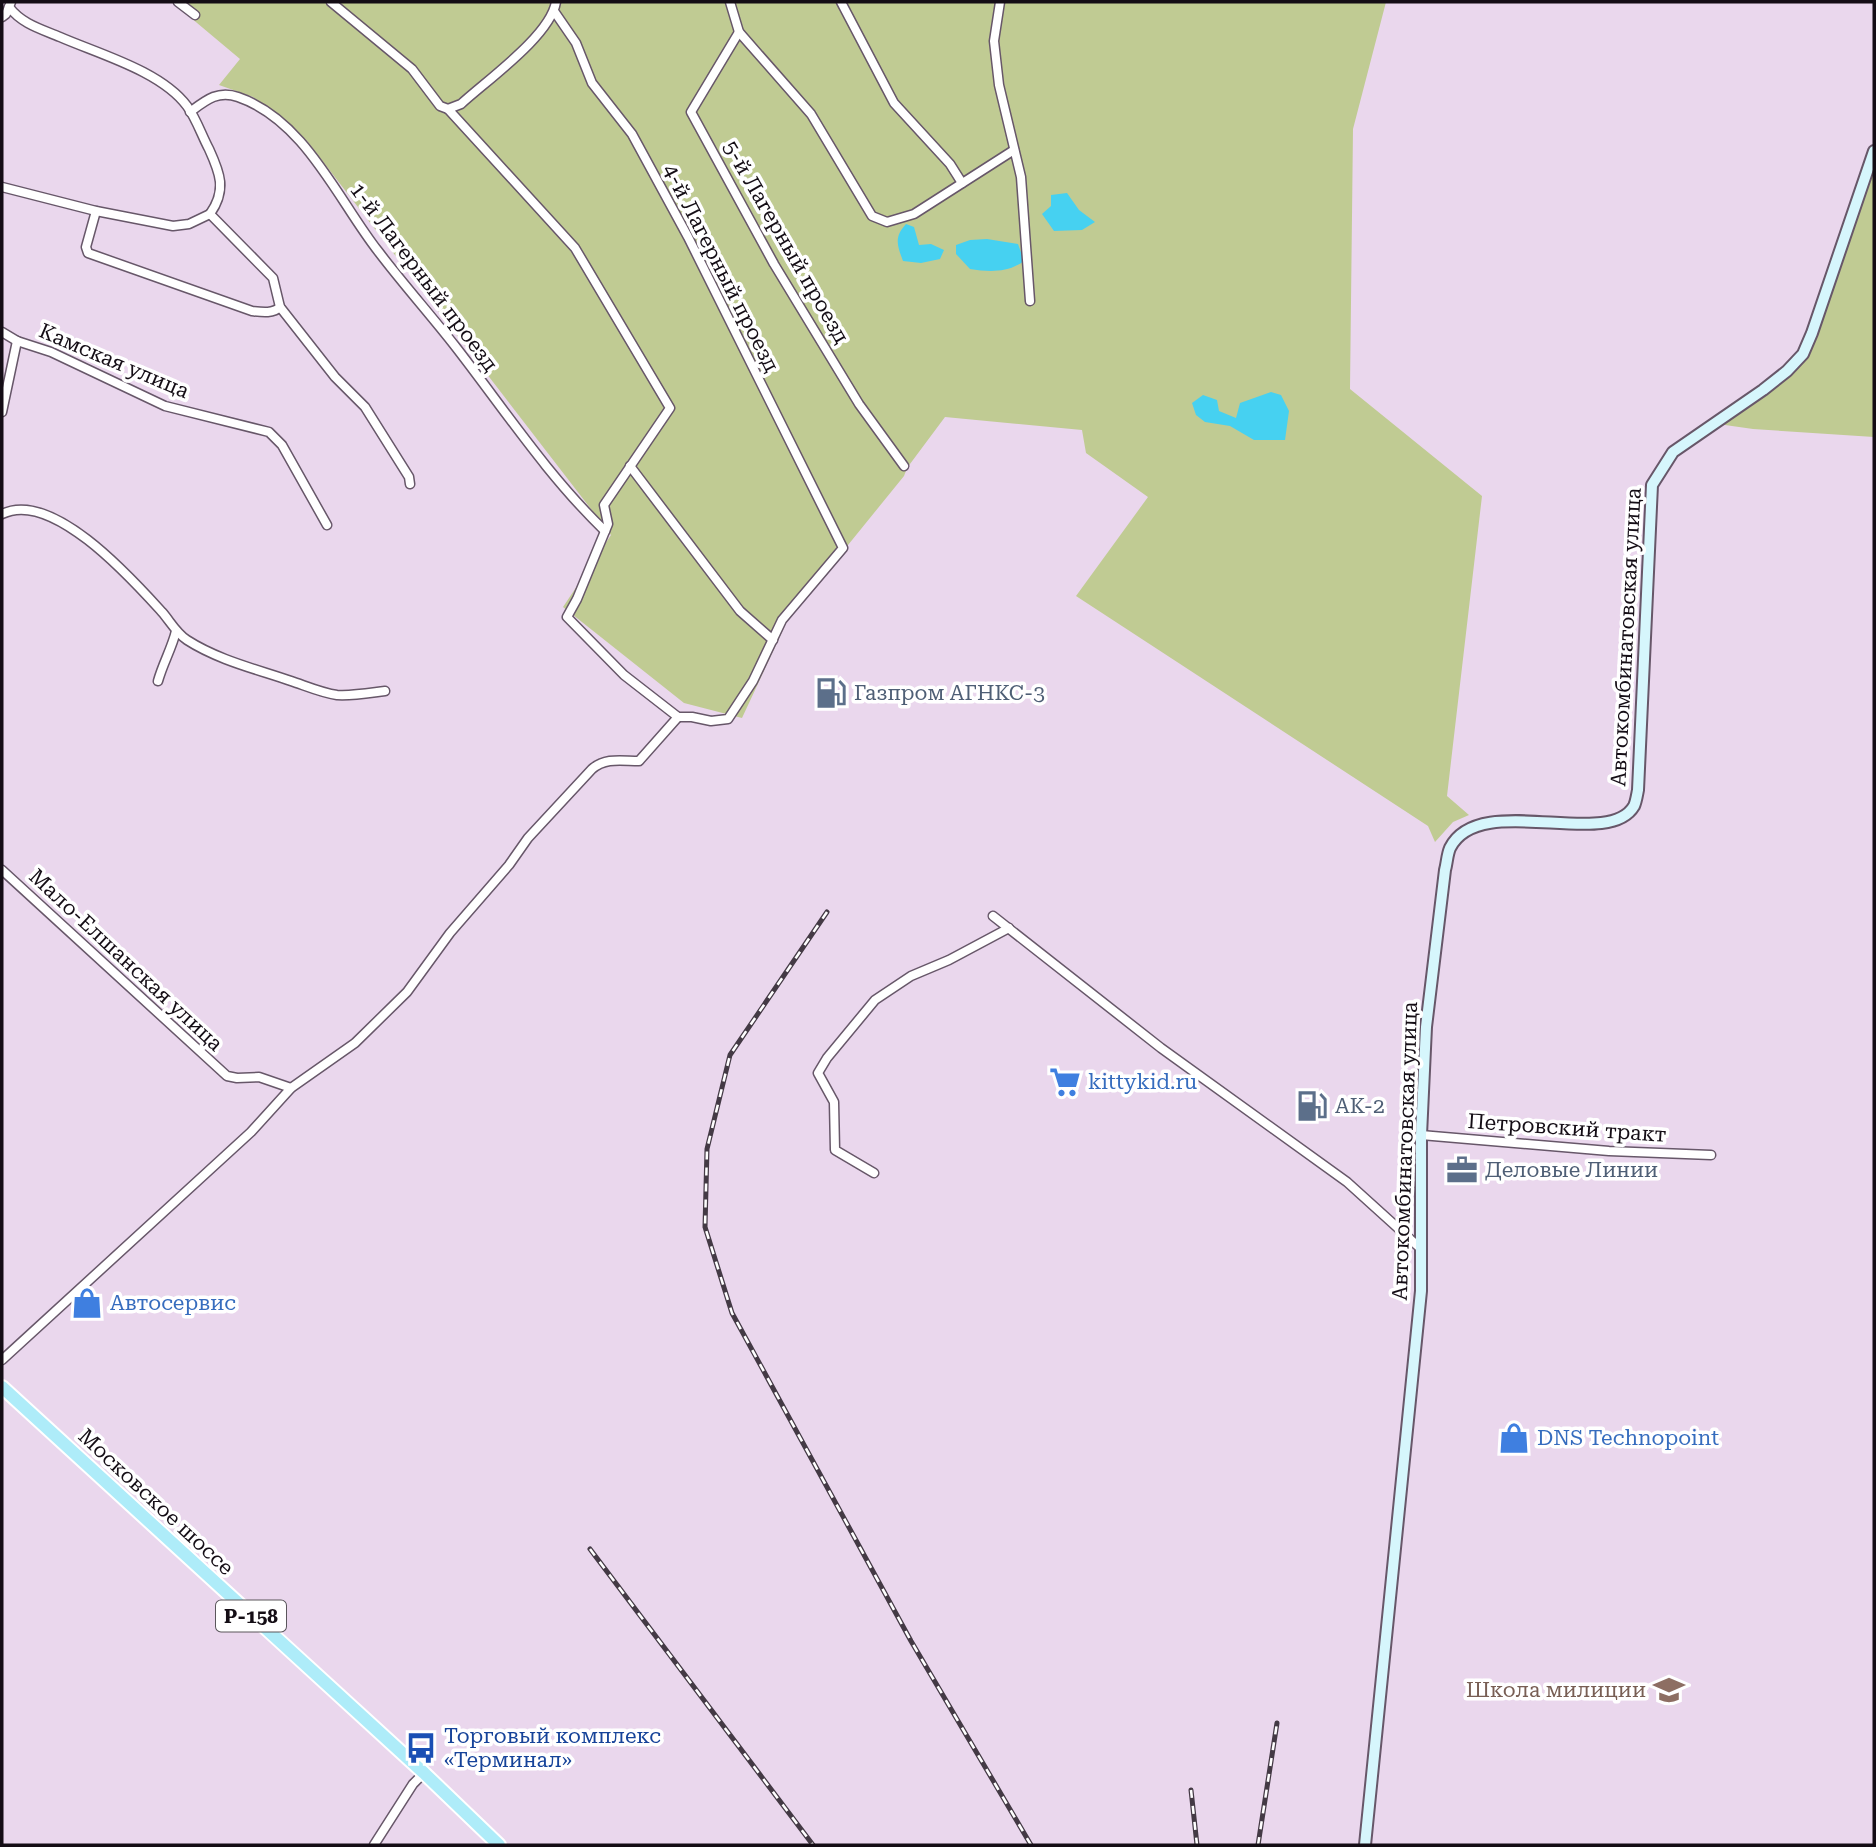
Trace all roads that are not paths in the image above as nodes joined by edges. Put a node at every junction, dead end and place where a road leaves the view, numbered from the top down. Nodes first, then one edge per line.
1 (178, 2) edge
2 (331, 2) edge
3 (730, 2) edge
4 (841, 2) edge
5 (1000, 2) edge
6 (10, 5) edge
7 (555, 6) edge
8 (195, 15) dead end
9 (2, 17) edge
10 (739, 32) junction
11 (444, 107) junction
12 (190, 112) junction
13 (1014, 150) junction
14 (1874, 151) edge
15 (962, 183) junction
16 (2, 187) edge
17 (96, 211) junction
18 (210, 214) junction
19 (1030, 301) dead end
20 (280, 307) junction
21 (2, 332) edge
22 (17, 341) junction
23 (2, 411) edge
24 (630, 466) junction
25 (904, 466) dead end
26 (410, 484) dead end
27 (2, 514) edge
28 (327, 525) dead end
29 (605, 531) junction
30 (176, 631) junction
31 (773, 640) junction
32 (158, 681) dead end
33 (385, 691) dead end
34 (678, 717) junction
35 (2, 870) edge
36 (993, 916) dead end
37 (1009, 928) junction
38 (291, 1088) junction
39 (1421, 1135) junction
40 (1711, 1155) dead end
41 (874, 1173) dead end
42 (1420, 1248) junction
43 (2, 1360) edge
44 (2, 1387) edge
45 (424, 1773) junction
46 (374, 1845) edge
47 (499, 1845) edge
48 (1365, 1845) edge

1 - 8 street
2 - 11 street
3 - 10 street
4 - 15 street
5 - 13 street
6 - 9 street
6 - 12 street
7 - 11 street
7 - 31 street, 4-й Лагерный проезд
10 - 15 street
10 - 25 street, 5-й Лагерный проезд
11 - 24 street
12 - 18 street
12 - 29 street, 1-й Лагерный проезд
13 - 15 street
13 - 19 street
14 - 39 street, Автокомбинатовская улица
16 - 17 street
17 - 18 street
17 - 20 street
18 - 20 street
20 - 26 street
21 - 22 street, Камская улица
22 - 23 street
22 - 28 street, Камская улица
24 - 29 street
24 - 31 street
27 - 30 street
29 - 34 street
30 - 32 street
30 - 33 street
31 - 34 street
34 - 38 street
35 - 38 street, Мало-Елшанская улица
36 - 37 street
37 - 41 street
37 - 42 street
38 - 43 street
39 - 40 street, Петровский тракт
39 - 42 street, Автокомбинатовская улица
42 - 48 street, Автокомбинатовская улица
44 - 45 main road, Московское шоссе / Р-158
45 - 46 street
45 - 47 main road, Московское шоссе / Р-158

